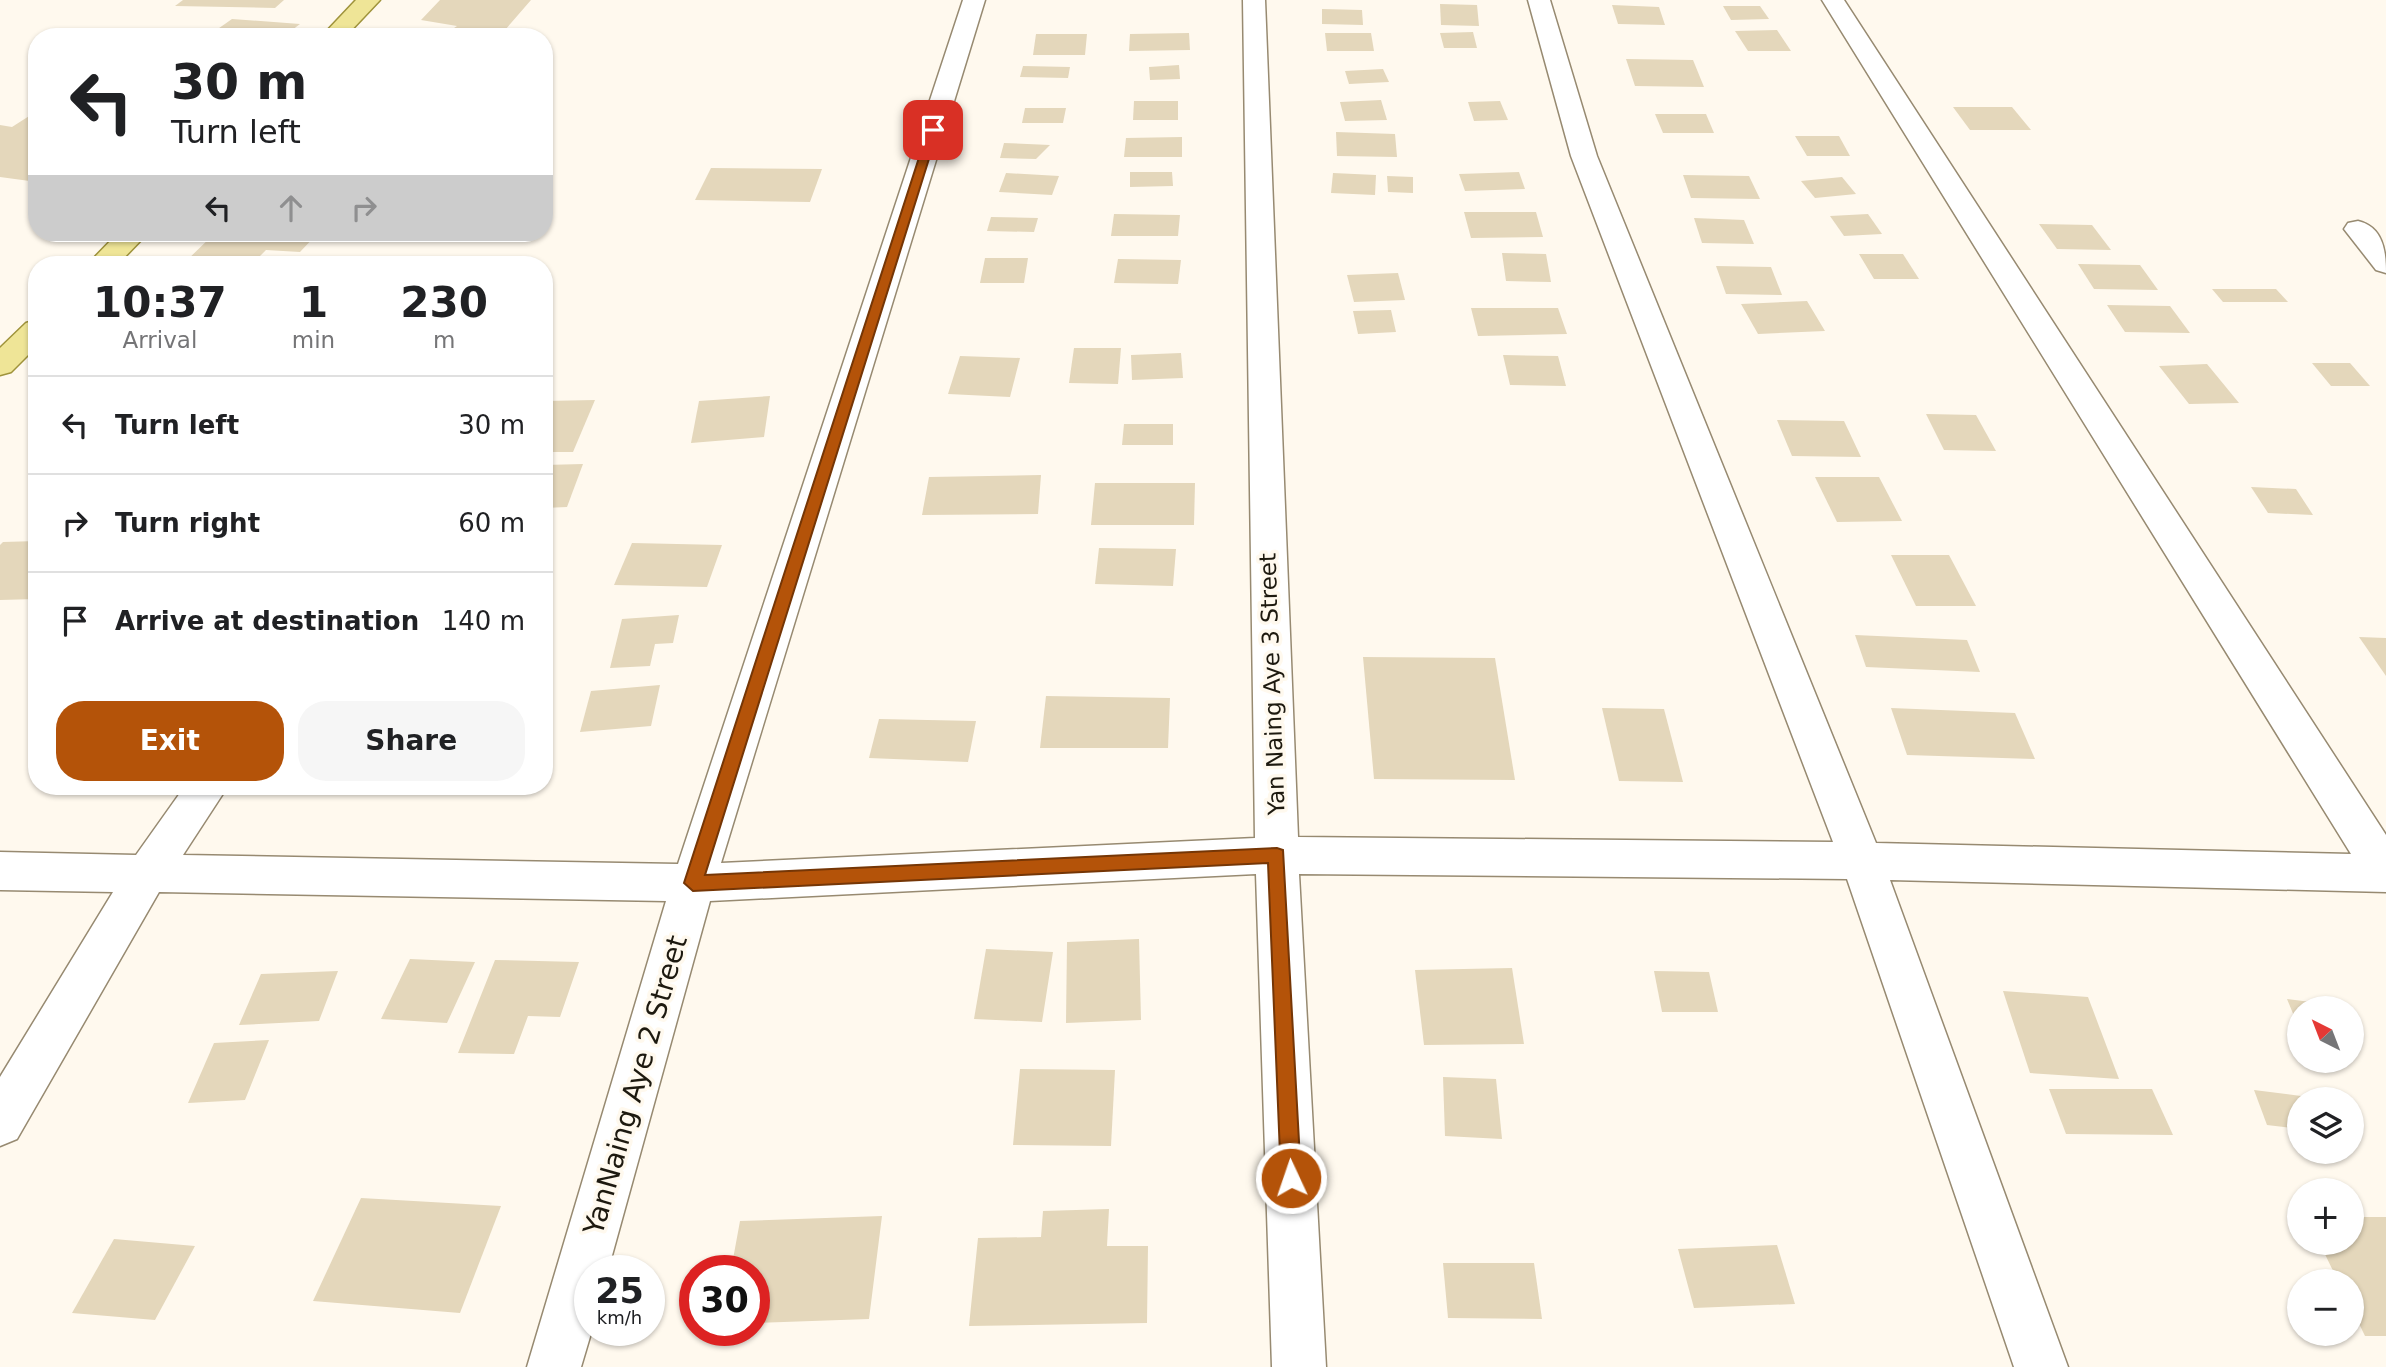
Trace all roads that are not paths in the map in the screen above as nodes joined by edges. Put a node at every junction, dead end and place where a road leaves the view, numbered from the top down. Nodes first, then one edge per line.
1 (369, 0) edge
2 (974, 0) edge
3 (1254, 0) edge
4 (1539, 0) edge
5 (1833, 0) edge
6 (341, 28) edge
7 (2358, 229) dead end
8 (125, 242) edge
9 (110, 256) edge
10 (2386, 264) edge
11 (28, 338) edge
12 (0, 365) edge
13 (202, 795) edge
14 (1277, 855) junction
15 (1862, 861) junction
16 (0, 870) edge
17 (148, 872) junction
18 (2386, 872) edge
19 (693, 883) junction
20 (0, 1122) edge
21 (554, 1367) edge
22 (1299, 1367) edge
23 (2041, 1367) edge

1 - 6 main road
2 - 19 street, YanNaing Aye 2 Street
3 - 14 street, Yan Naing Aye 3 Street
4 - 15 street
5 - 18 street
7 - 10 street
8 - 9 main road
11 - 12 main road
13 - 17 street
14 - 15 street
14 - 19 street
14 - 22 street, Yan Naing Aye 3 Street
15 - 18 street
15 - 23 street
16 - 17 street
17 - 19 street
17 - 20 street
19 - 21 street, YanNaing Aye 2 Street

